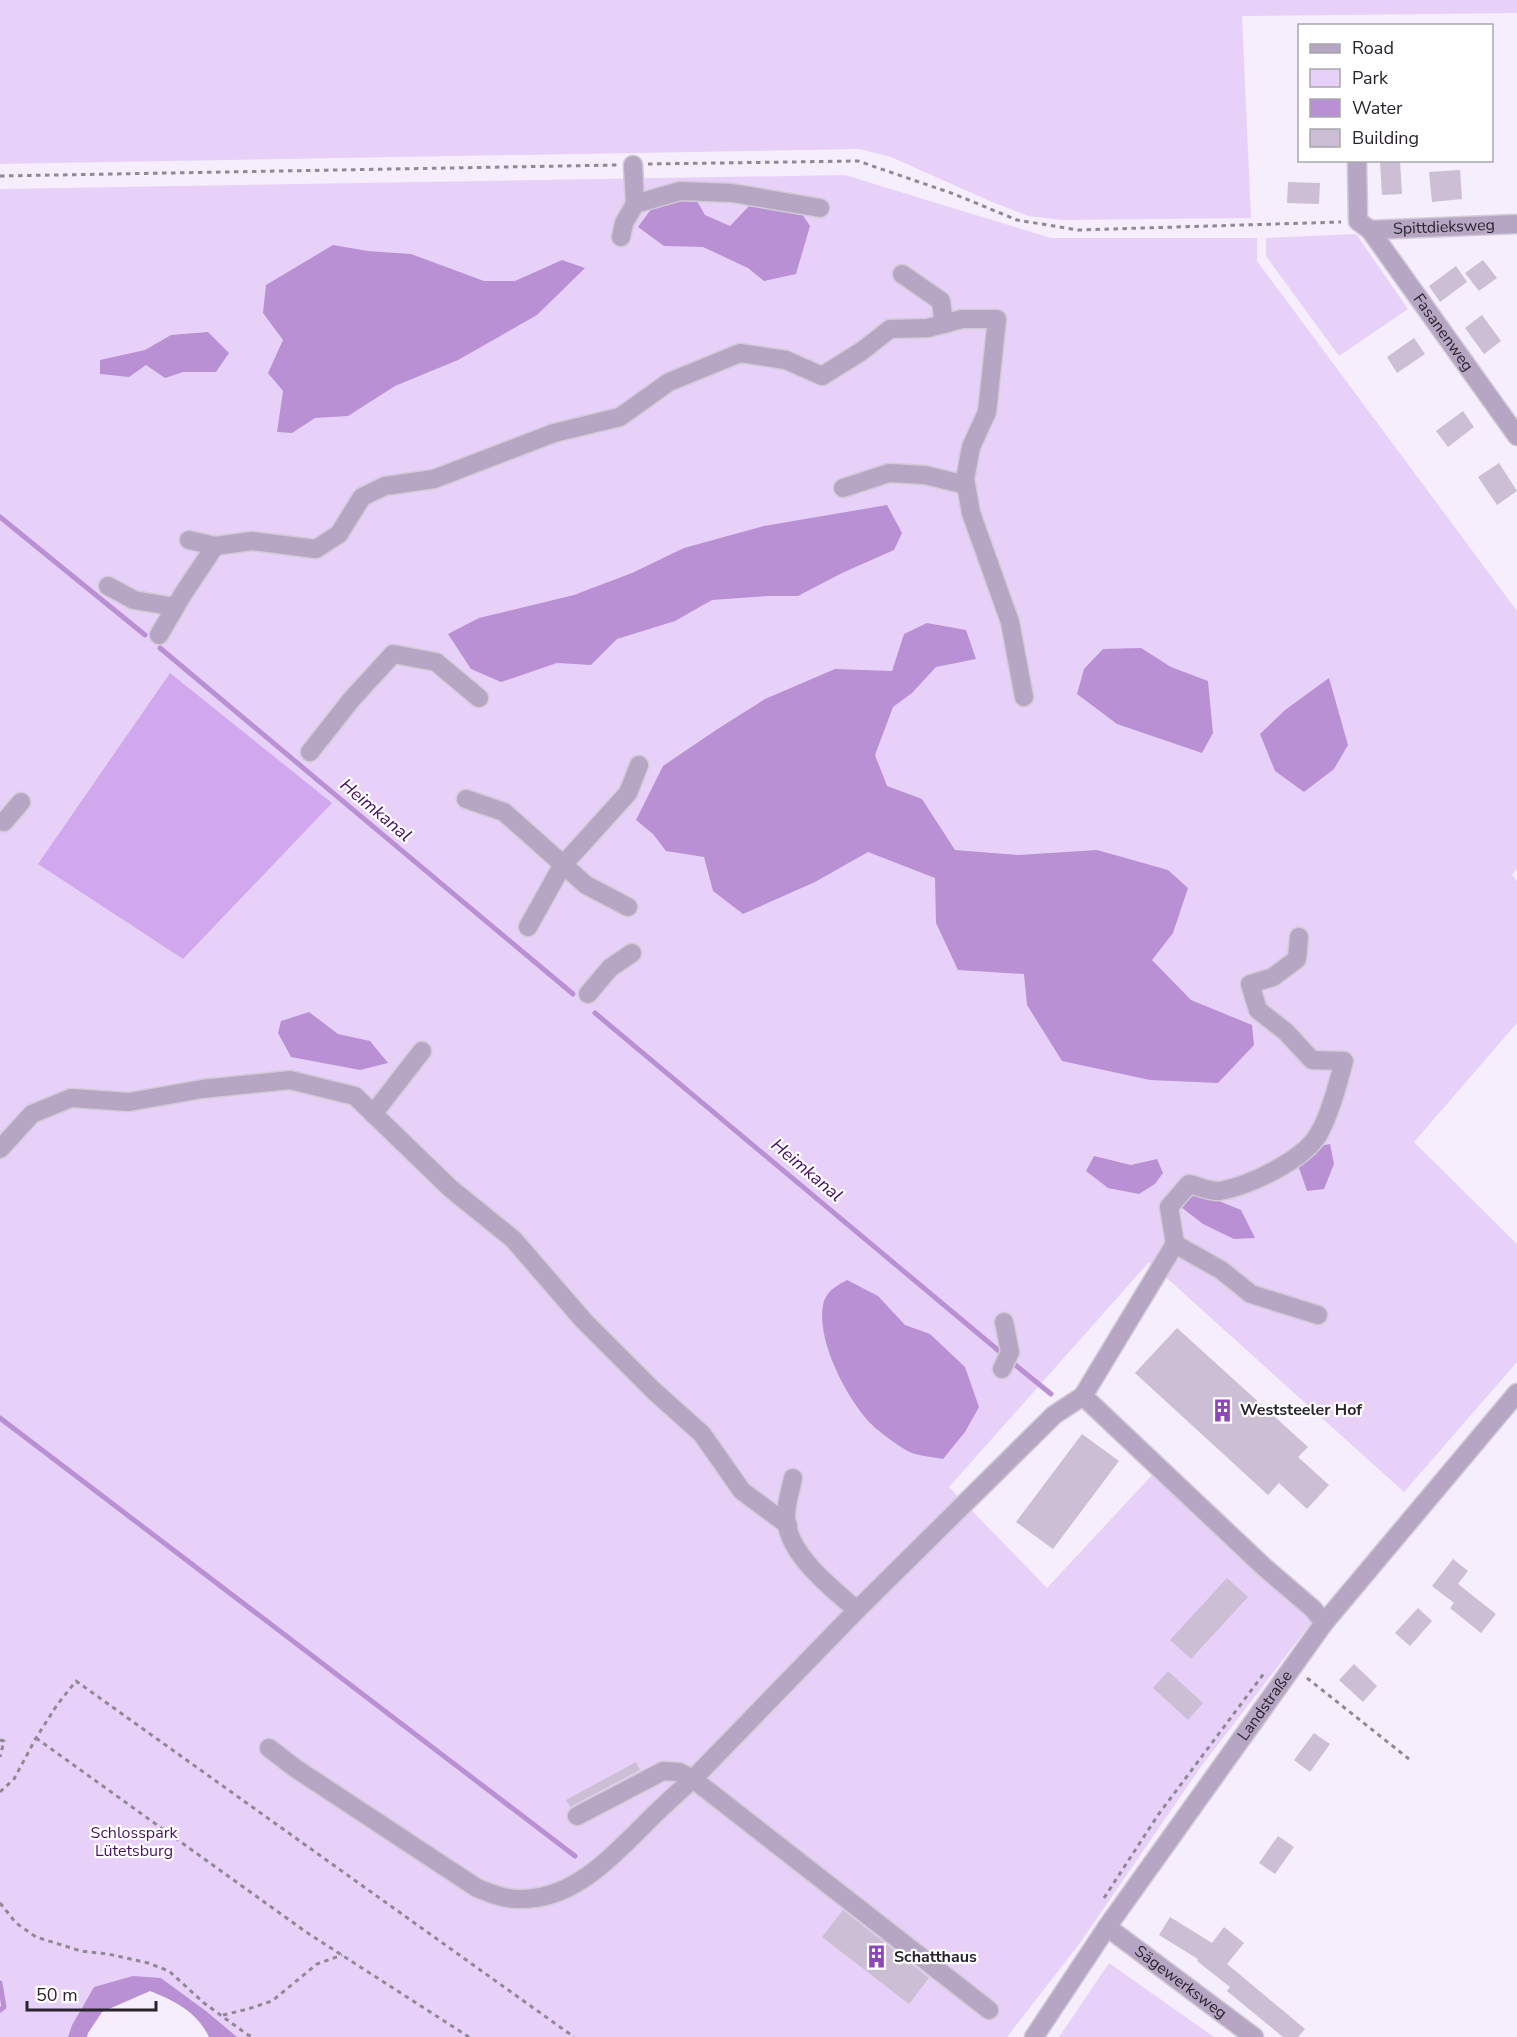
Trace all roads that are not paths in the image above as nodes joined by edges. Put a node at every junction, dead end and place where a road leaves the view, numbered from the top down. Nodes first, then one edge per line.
1 (1357, 162) edge
2 (633, 165) dead end
3 (635, 204) junction
4 (820, 208) dead end
5 (1517, 224) edge
6 (1370, 230) junction
7 (621, 237) dead end
8 (902, 274) dead end
9 (944, 324) junction
10 (1517, 436) edge
11 (966, 485) junction
12 (843, 488) dead end
13 (189, 540) dead end
14 (215, 546) junction
15 (108, 586) dead end
16 (175, 607) junction
17 (159, 635) dead end
18 (1024, 697) dead end
19 (479, 698) dead end
20 (310, 752) dead end
21 (639, 765) dead end
22 (465, 800) dead end
23 (21, 802) dead end
24 (1, 823) edge
25 (563, 865) junction
26 (628, 907) dead end
27 (528, 927) dead end
28 (1299, 937) dead end
29 (632, 953) dead end
30 (588, 994) dead end
31 (422, 1051) dead end
32 (374, 1114) junction
33 (0, 1149) edge
34 (1174, 1244) junction
35 (1318, 1315) dead end
36 (1004, 1322) dead end
37 (1002, 1370) dead end
38 (1083, 1396) junction
39 (1515, 1400) edge
40 (793, 1478) dead end
41 (788, 1525) junction
42 (857, 1610) junction
43 (1324, 1623) junction
44 (269, 1748) dead end
45 (693, 1779) junction
46 (577, 1816) dead end
47 (1107, 1927) junction
48 (989, 2010) dead end
49 (1034, 2037) edge
50 (1254, 2037) edge

1 - 6 street, Fasanenweg
2 - 3 street
3 - 4 street
3 - 7 street
5 - 6 street, Spittdieksweg
6 - 10 street, Fasanenweg
8 - 9 street
9 - 11 street
9 - 14 street
11 - 12 street
11 - 18 street
13 - 14 street
14 - 16 street
15 - 16 street
16 - 17 street
19 - 20 street
21 - 25 street
22 - 25 street
23 - 24 street
25 - 26 street
25 - 27 street
28 - 34 street
29 - 30 street
31 - 32 street
32 - 33 street
32 - 41 street
34 - 35 street
34 - 38 street
36 - 37 street
38 - 42 street
38 - 43 street
39 - 43 street, Landstraße
40 - 41 street
41 - 42 street
42 - 45 street
43 - 47 street, Landstraße
44 - 45 street
45 - 46 street
45 - 48 street
47 - 49 street, Landstraße
47 - 50 street, Sägewerksweg

